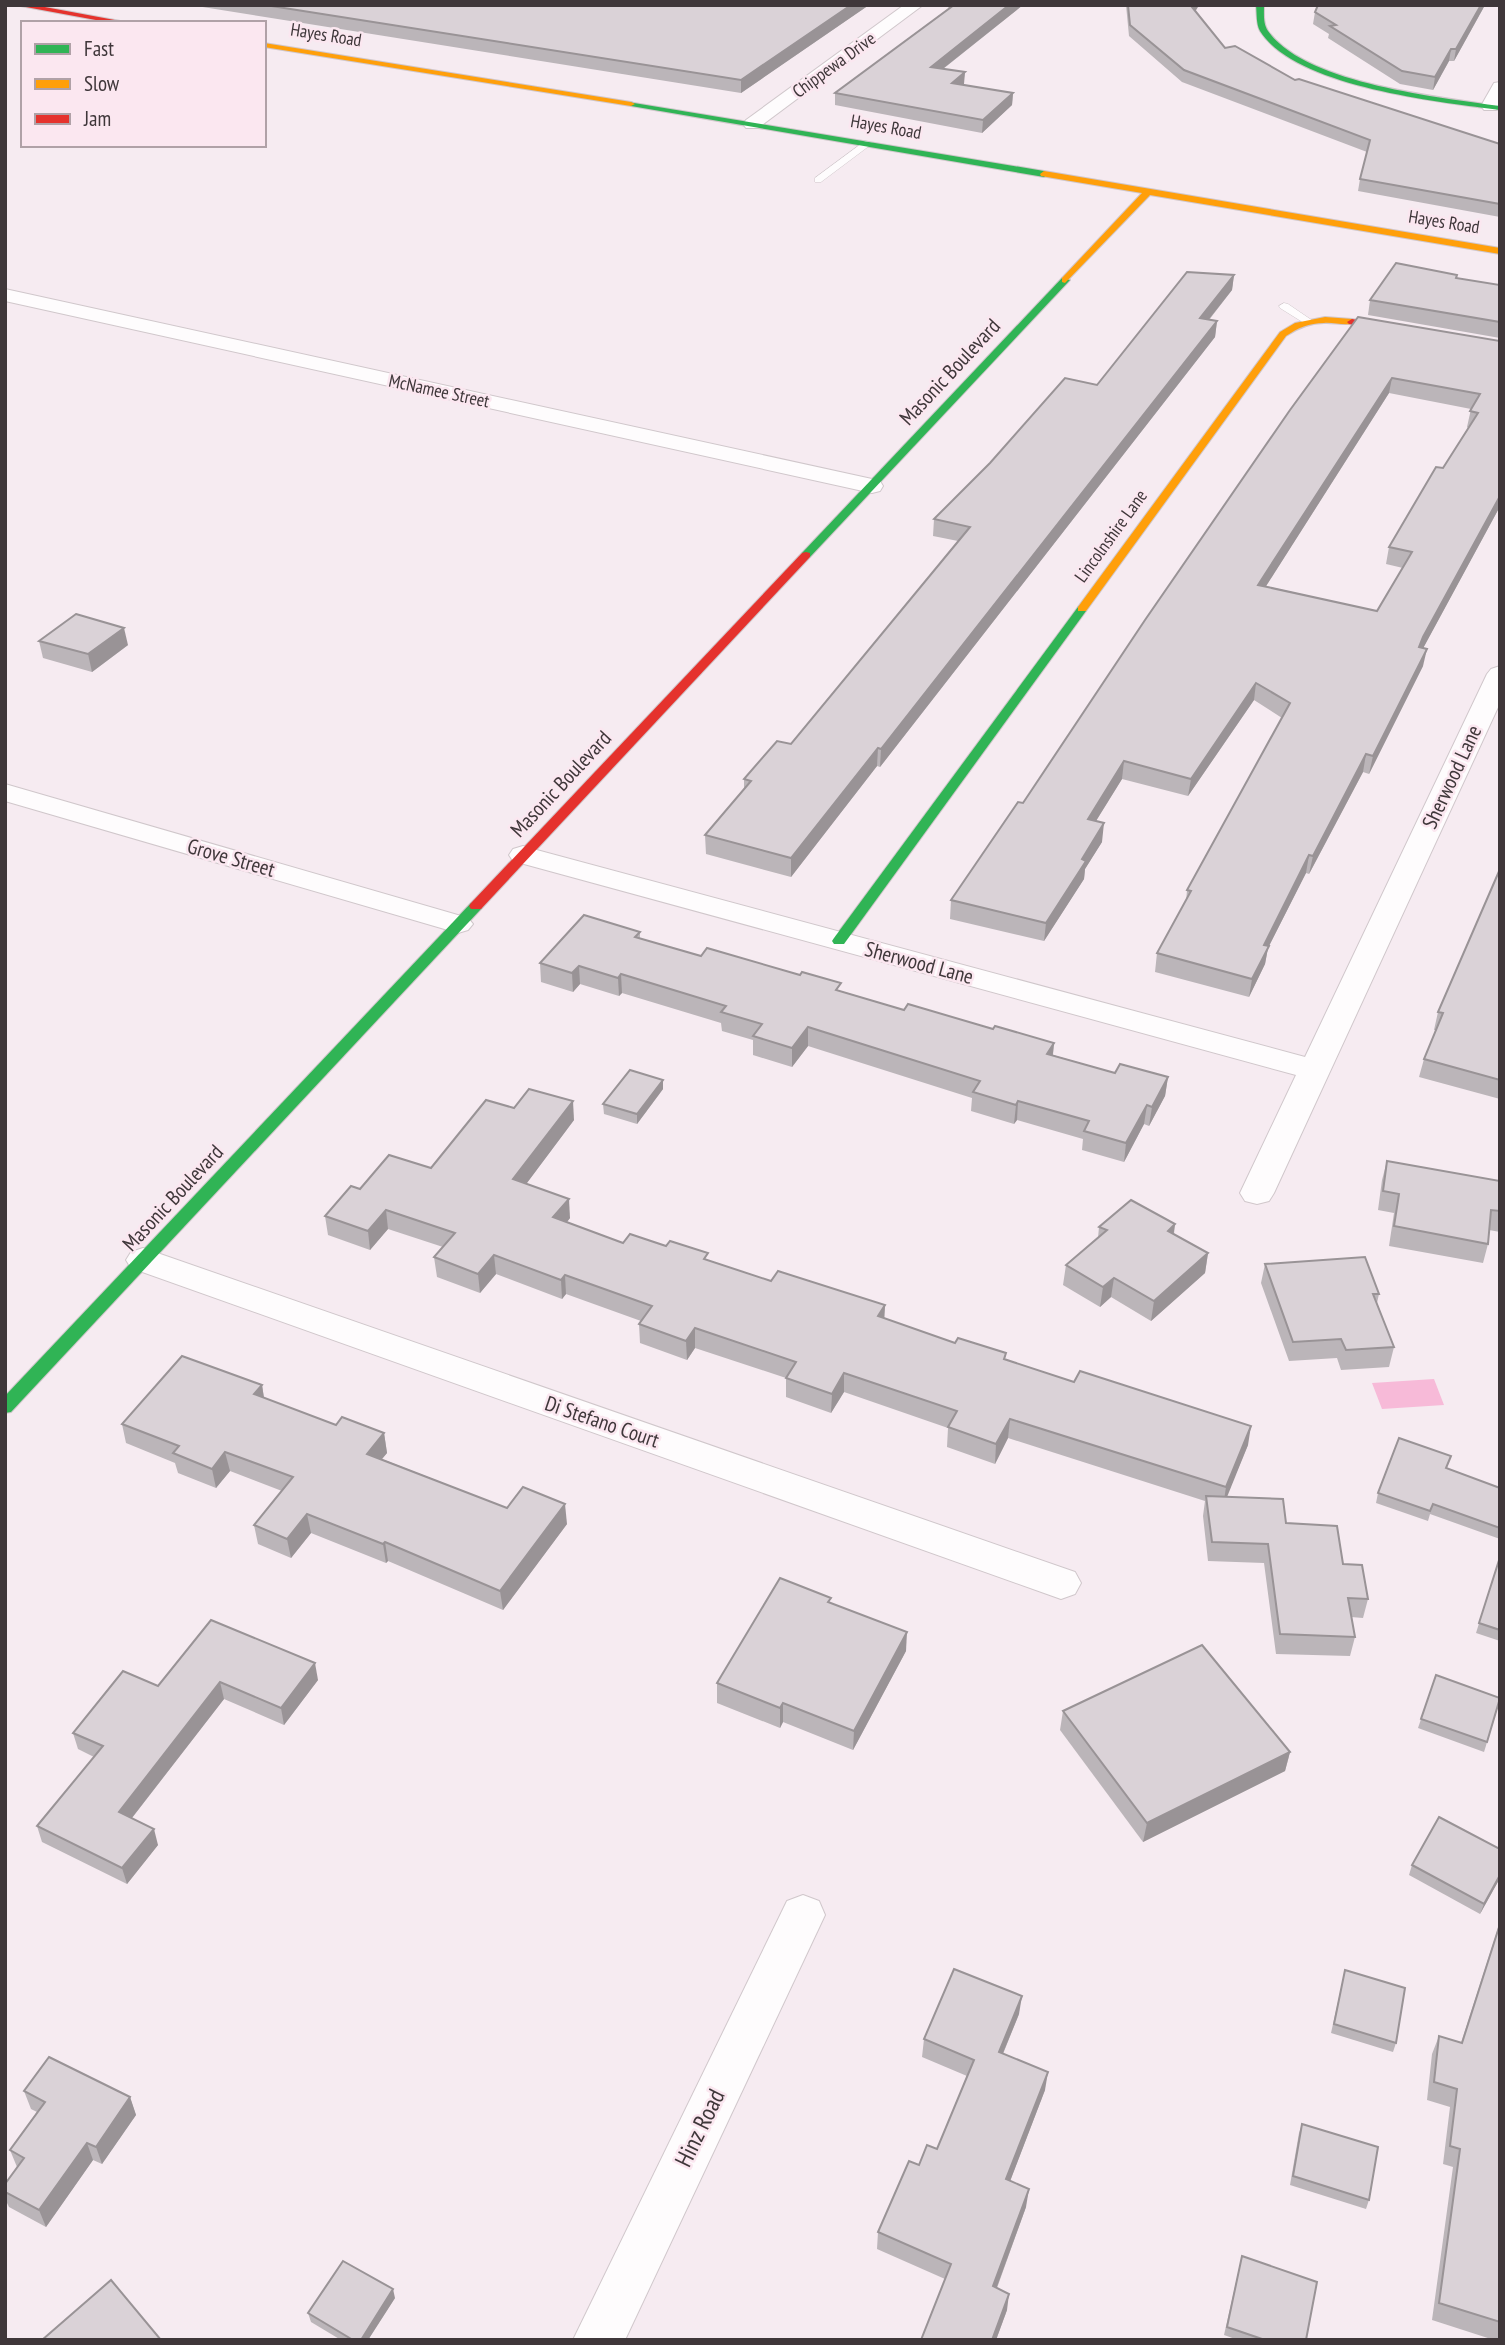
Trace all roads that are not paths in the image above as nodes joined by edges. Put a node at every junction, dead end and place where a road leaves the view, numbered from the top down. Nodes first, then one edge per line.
1 (19, 5) edge
2 (915, 5) edge
3 (1260, 5) edge
4 (115, 21) edge
5 (266, 45) edge
6 (1500, 87) edge
7 (1495, 107) edge
8 (752, 124) junction
9 (867, 144) junction
10 (818, 180) dead end
11 (1148, 192) junction
12 (1500, 251) edge
13 (5, 295) edge
14 (1284, 306) dead end
15 (1308, 321) junction
16 (1500, 348) edge
17 (872, 486) junction
18 (1500, 674) edge
19 (7, 794) edge
20 (523, 855) junction
21 (458, 924) junction
22 (839, 941) junction
23 (1315, 1070) junction
24 (1257, 1193) dead end
25 (144, 1260) junction
26 (5, 1406) edge
27 (1060, 1583) dead end
28 (803, 1915) dead end
29 (598, 2340) edge

1 - 4 street
2 - 8 street, Chippewa Drive
3 - 7 street
5 - 8 street, Hayes Road
6 - 7 street
8 - 9 street, Hayes Road
9 - 10 lane
9 - 11 street, Hayes Road
11 - 12 street, Hayes Road
11 - 17 street, Masonic Boulevard
13 - 17 street, McNamee Street
14 - 15 lane
15 - 16 street
15 - 22 street, Lincolnshire Lane
17 - 20 street, Masonic Boulevard
18 - 23 street, Sherwood Lane
19 - 21 street, Grove Street
20 - 21 street, Masonic Boulevard
20 - 22 street, Sherwood Lane
21 - 25 street, Masonic Boulevard
22 - 23 street, Sherwood Lane
23 - 24 street, Sherwood Lane
25 - 26 street, Masonic Boulevard
25 - 27 street, Di Stefano Court
28 - 29 street, Hinz Road

